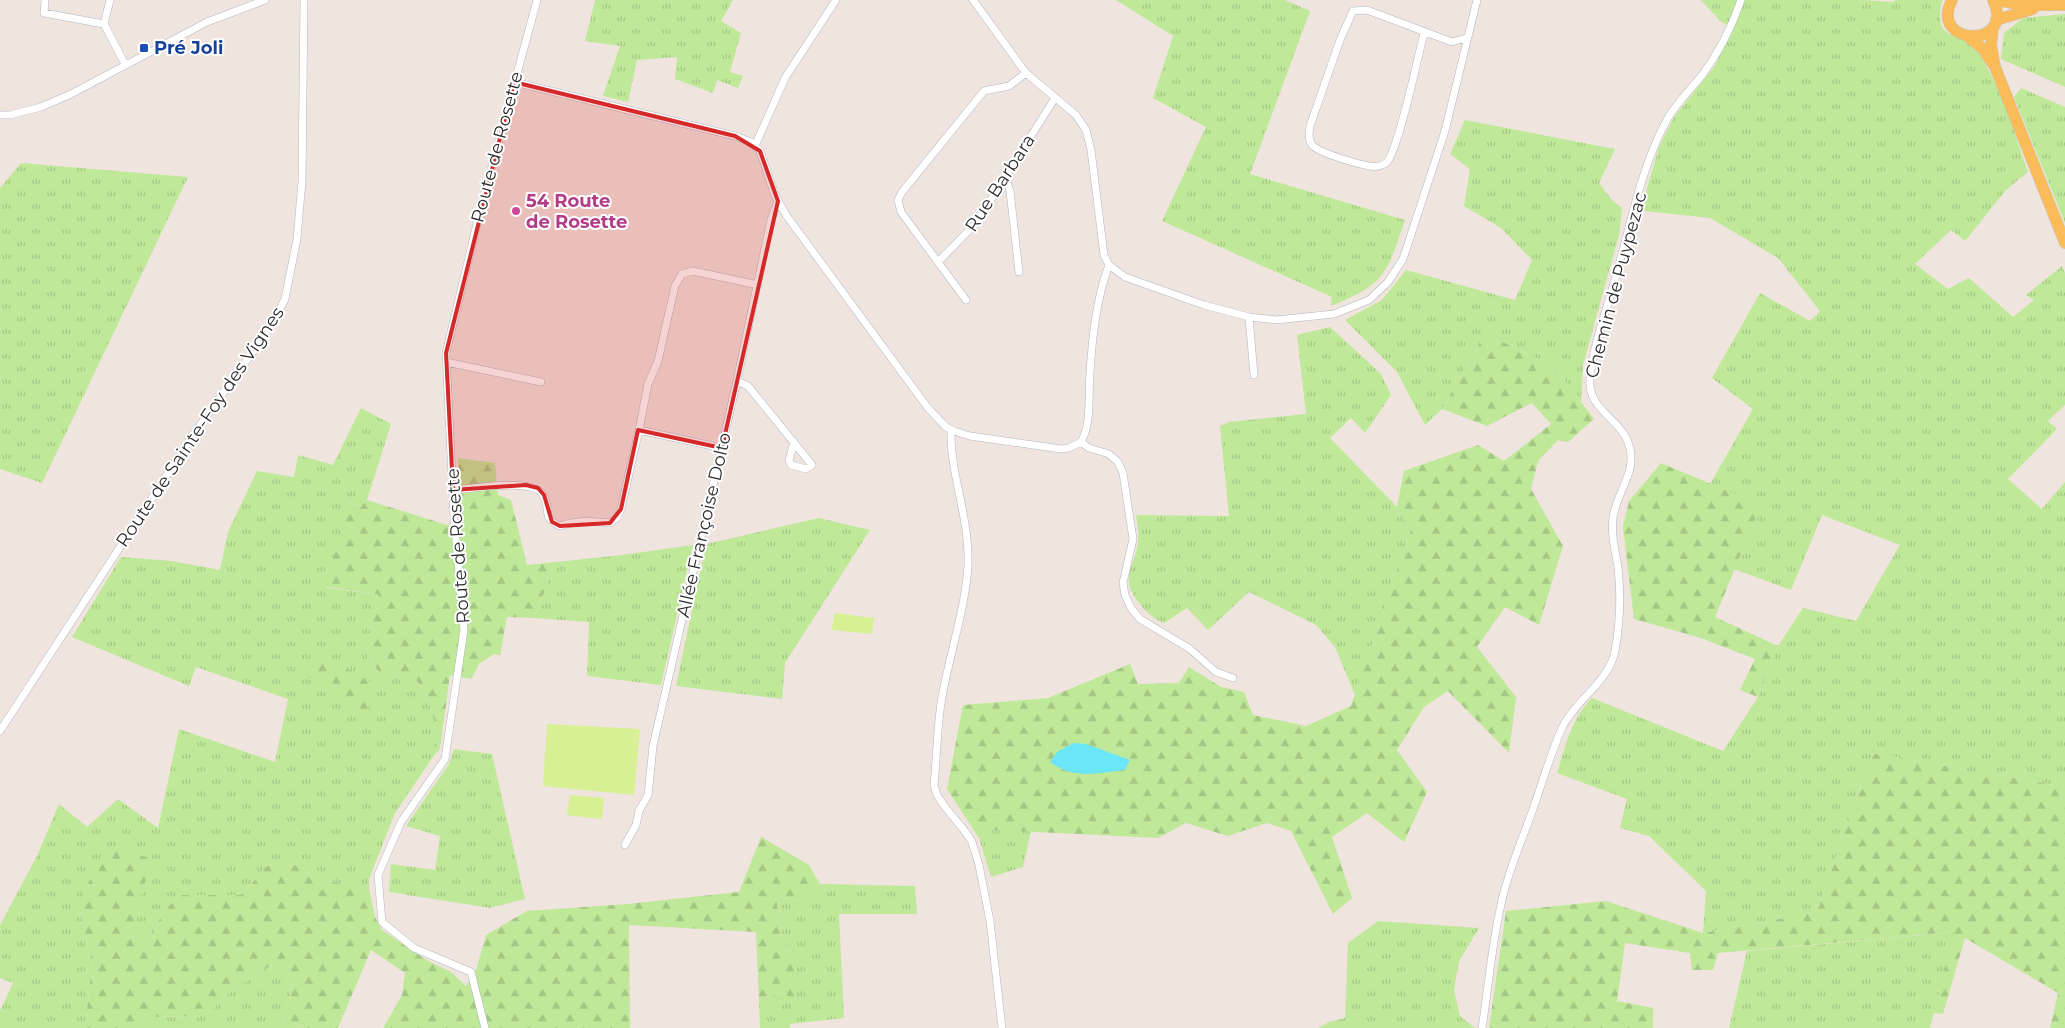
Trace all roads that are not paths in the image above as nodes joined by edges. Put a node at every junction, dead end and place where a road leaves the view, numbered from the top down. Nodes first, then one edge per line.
1 (45, 0) edge
2 (110, 0) edge
3 (265, 0) edge
4 (304, 0) edge
5 (537, 0) edge
6 (836, 0) edge
7 (973, 0) edge
8 (1477, 0) edge
9 (1741, 0) edge
10 (1952, 0) edge
11 (1993, 0) edge
12 (1998, 0) edge
13 (2060, 5) edge
14 (1994, 23) junction
15 (104, 24) junction
16 (1424, 33) junction
17 (1969, 37) junction
18 (1466, 38) junction
19 (126, 64) junction
20 (1995, 67) junction
21 (1026, 73) junction
22 (514, 82) junction
23 (1055, 98) junction
24 (0, 115) edge
25 (755, 146) junction
26 (1005, 176) junction
27 (778, 201) junction
28 (2065, 243) edge
29 (938, 262) junction
30 (1109, 266) junction
31 (1019, 272) dead end
32 (758, 285) junction
33 (966, 300) dead end
34 (1248, 318) junction
35 (446, 362) junction
36 (1254, 375) dead end
37 (737, 381) junction
38 (541, 382) dead end
39 (638, 430) junction
40 (951, 430) junction
41 (794, 442) dead end
42 (1081, 442) junction
43 (722, 448) junction
44 (453, 490) junction
45 (1233, 678) dead end
46 (0, 731) edge
47 (625, 845) dead end
48 (485, 1028) edge
49 (1002, 1028) edge
50 (1482, 1028) edge

1 - 15 street
2 - 15 street
3 - 19 street
4 - 46 street, Route de Sainte-Foy des Vignes
5 - 22 street, Route de Rosette
6 - 25 street
7 - 21 street
8 - 18 street
9 - 50 street, Chemin de Puypezac
10 - 17 main road
11 - 14 main road
12 - 13 main road
13 - 14 main road
14 - 17 main road
14 - 20 main road
15 - 19 street
16 - 16 street
16 - 18 street
17 - 20 main road
18 - 34 street
19 - 24 street
20 - 28 main road
21 - 23 street
21 - 29 street
22 - 25 street
22 - 35 street, Route de Rosette
23 - 26 street, Rue Barbara
23 - 30 street
25 - 27 street
26 - 29 street, Rue Barbara
26 - 31 street
27 - 32 street, Allée Françoise Dolto
27 - 40 street
29 - 33 street
30 - 34 street
30 - 42 street
32 - 37 street, Allée Françoise Dolto
32 - 39 street
34 - 36 street
35 - 38 street
35 - 44 street, Route de Rosette
37 - 41 street
37 - 43 street, Allée Françoise Dolto
39 - 43 street
39 - 44 street
40 - 42 street
40 - 49 street
42 - 45 street
43 - 47 street, Allée Françoise Dolto
44 - 48 street, Route de Rosette

